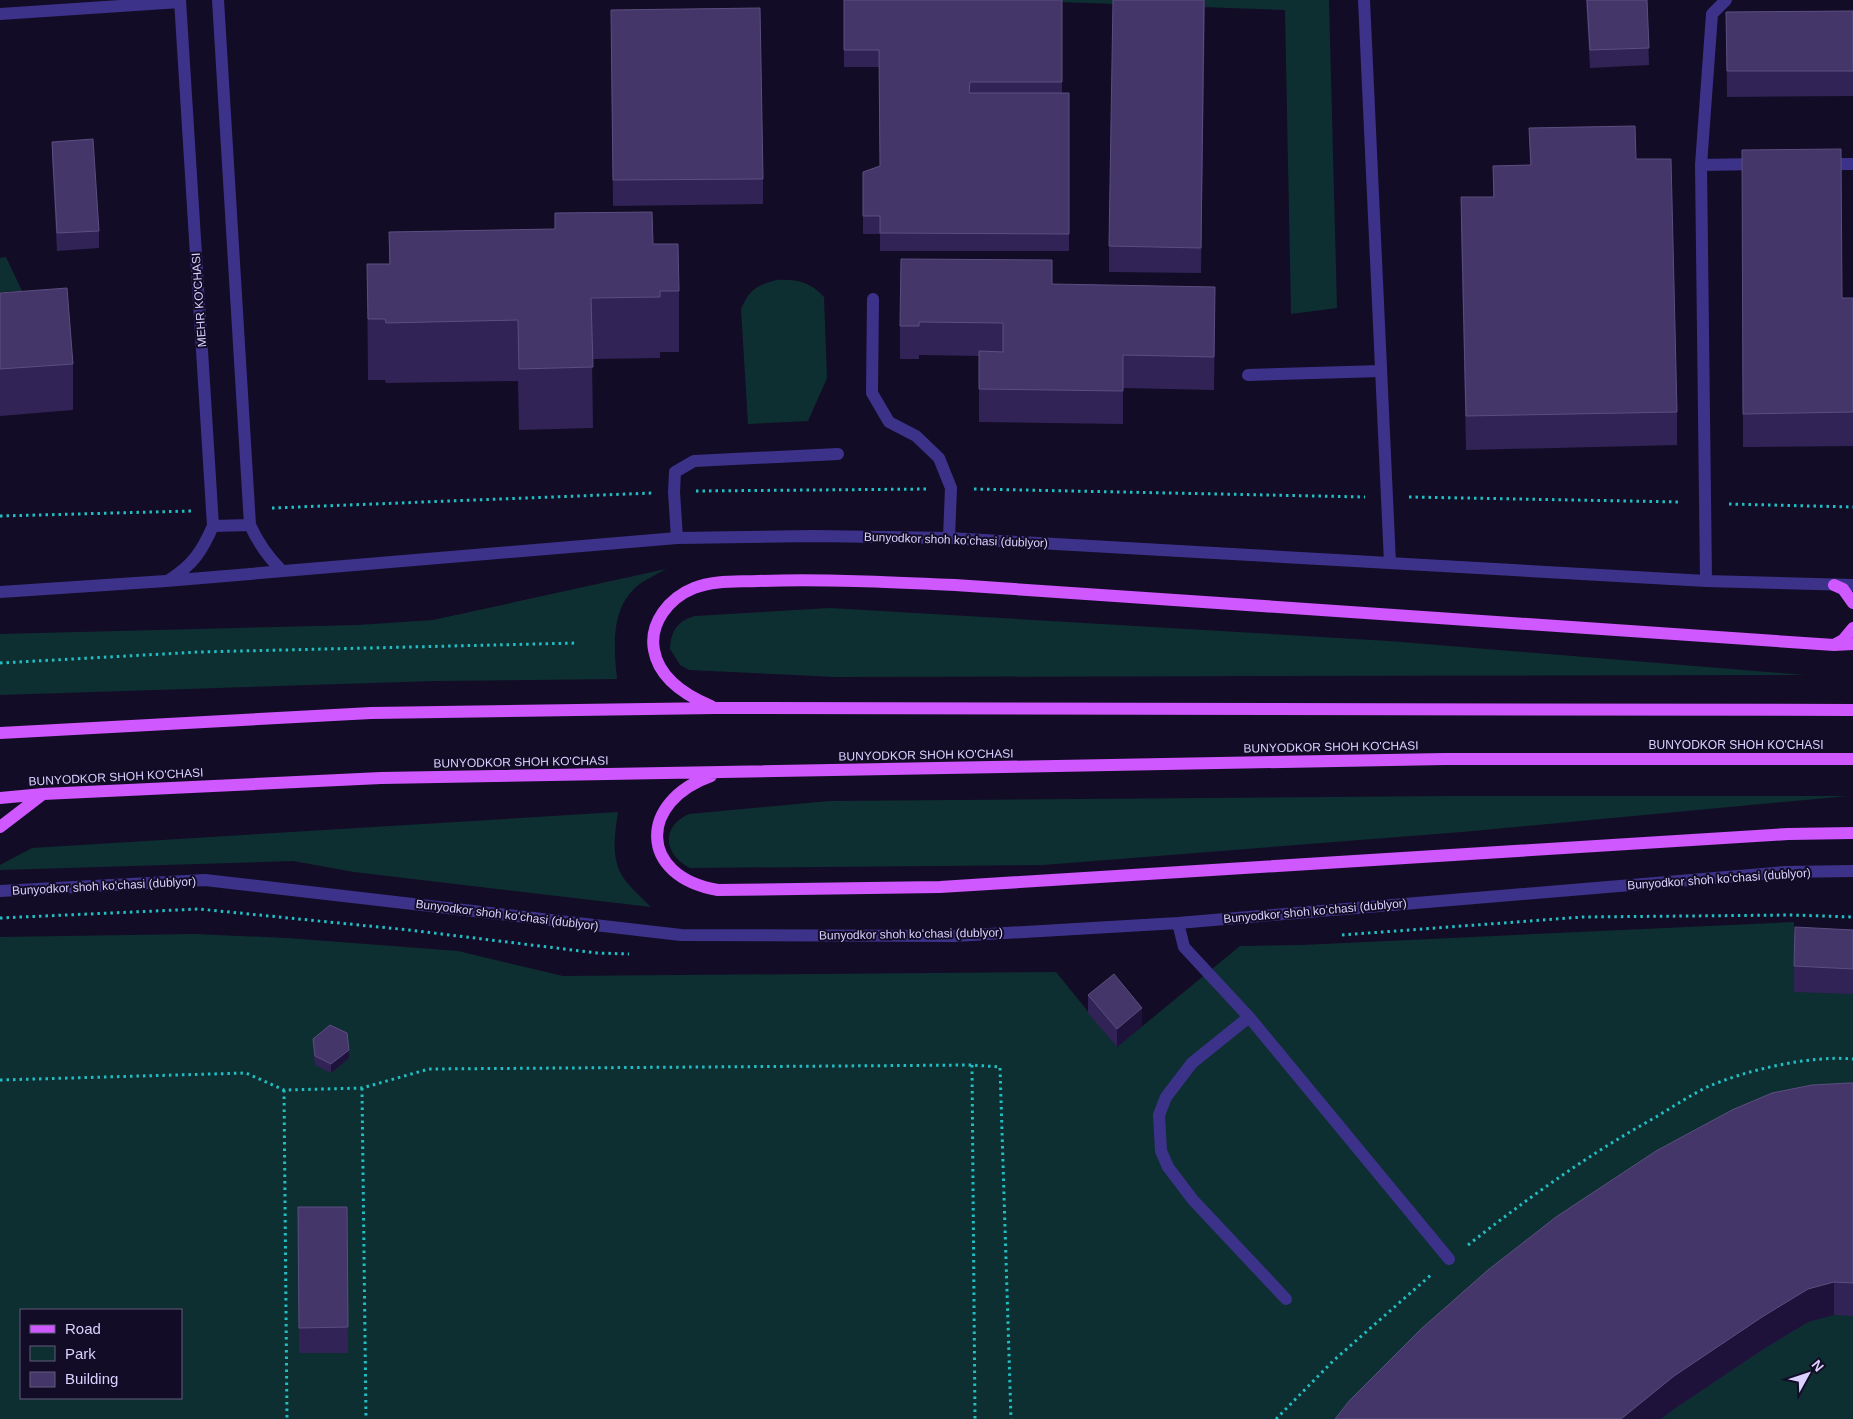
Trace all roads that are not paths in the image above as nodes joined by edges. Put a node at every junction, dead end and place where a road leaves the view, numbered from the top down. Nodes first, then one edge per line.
1 (218, 0) edge
2 (1364, 0) edge
3 (1726, 0) edge
4 (180, 1) edge
5 (0, 14) edge
6 (1767, 164) edge
7 (1815, 164) edge
8 (1853, 164) edge
9 (1701, 165) junction
10 (873, 299) dead end
11 (1380, 371) junction
12 (1248, 375) dead end
13 (838, 454) dead end
14 (250, 525) junction
15 (213, 526) junction
16 (677, 538) junction
17 (949, 538) junction
18 (1390, 563) junction
19 (282, 571) junction
20 (166, 581) junction
21 (1706, 581) junction
22 (1834, 585) junction
23 (1853, 585) edge
24 (0, 592) edge
25 (1853, 603) edge
26 (1853, 628) edge
27 (1834, 644) junction
28 (1853, 644) edge
29 (716, 708) junction
30 (1853, 710) edge
31 (0, 733) edge
32 (1853, 759) edge
33 (719, 773) junction
34 (43, 794) junction
35 (0, 798) edge
36 (0, 827) edge
37 (1853, 833) edge
38 (1853, 870) edge
39 (0, 891) edge
40 (1178, 923) junction
41 (1249, 1017) junction
42 (1449, 1259) road end
43 (1286, 1298) dead end

1 - 14 street
2 - 11 street
3 - 9 street
4 - 5 street
4 - 15 street, MEHR KO'CHASI
6 - 9 street
7 - 8 street
9 - 21 street
10 - 17 street
11 - 12 street
11 - 18 street
13 - 16 street
14 - 15 street
14 - 19 street
15 - 20 street, MEHR KO'CHASI
16 - 17 street, Bunyodkor shoh koʻchasi (dublyor)
16 - 19 street, Bunyodkor shoh koʻchasi (dublyor)
17 - 18 street, Bunyodkor shoh koʻchasi (dublyor)
18 - 21 street, Bunyodkor shoh koʻchasi (dublyor)
19 - 20 street, Bunyodkor shoh koʻchasi (dublyor)
20 - 24 street, Bunyodkor shoh koʻchasi (dublyor)
21 - 22 street, Bunyodkor shoh koʻchasi (dublyor)
22 - 23 street, Bunyodkor shoh koʻchasi (dublyor)
22 - 25 main road
26 - 27 main road
27 - 28 main road
27 - 29 main road
29 - 30 main road
29 - 31 main road
32 - 33 main road, BUNYODKOR SHOH KO'CHASI
33 - 34 main road, BUNYODKOR SHOH KO'CHASI
33 - 37 main road
34 - 35 main road, BUNYODKOR SHOH KO'CHASI
34 - 36 main road
38 - 40 street, Bunyodkor shoh koʻchasi (dublyor)
39 - 40 street, Bunyodkor shoh koʻchasi (dublyor)
40 - 41 street
41 - 42 street
41 - 43 street

